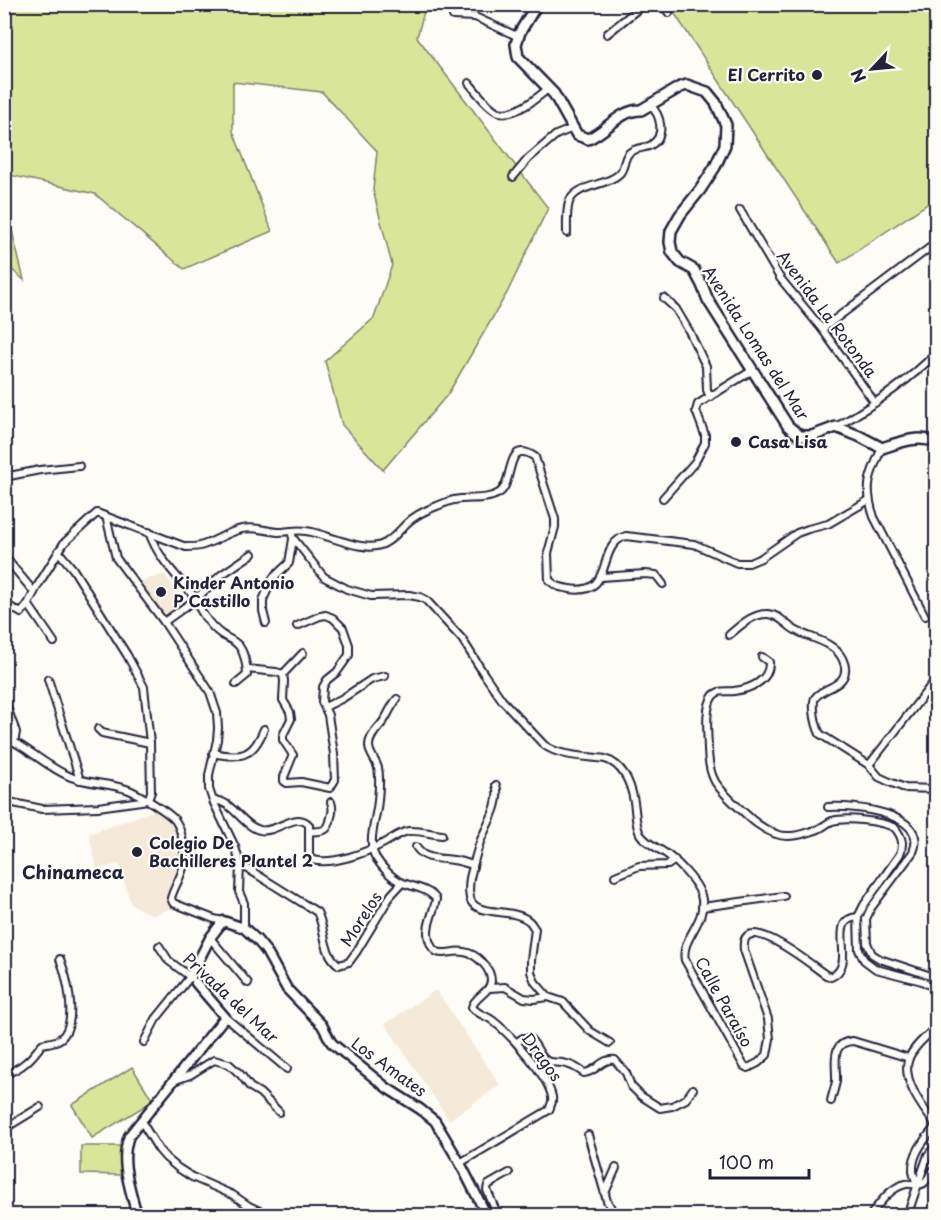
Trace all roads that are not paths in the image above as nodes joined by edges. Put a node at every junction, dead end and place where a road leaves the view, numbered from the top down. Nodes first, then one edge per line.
1 (537, 4) edge
2 (644, 4) edge
3 (661, 4) edge
4 (669, 13) dead end
5 (453, 16) dead end
6 (607, 34) dead end
7 (519, 37) junction
8 (469, 83) dead end
9 (549, 88) junction
10 (650, 105) junction
11 (573, 128) junction
12 (513, 177) dead end
13 (740, 210) dead end
14 (567, 233) dead end
15 (936, 243) edge
16 (664, 298) dead end
17 (822, 328) junction
18 (936, 353) edge
19 (753, 370) junction
20 (710, 397) junction
21 (875, 403) junction
22 (836, 428) junction
23 (936, 442) edge
24 (882, 448) junction
25 (79, 466) dead end
26 (4, 477) edge
27 (663, 498) dead end
28 (869, 500) junction
29 (106, 516) junction
30 (291, 531) junction
31 (149, 532) junction
32 (293, 538) junction
33 (58, 551) junction
34 (252, 554) dead end
35 (4, 556) edge
36 (601, 577) junction
37 (663, 584) dead end
38 (34, 592) junction
39 (196, 600) junction
40 (4, 603) edge
41 (28, 604) junction
42 (925, 616) dead end
43 (164, 622) junction
44 (266, 623) dead end
45 (297, 626) dead end
46 (729, 635) dead end
47 (54, 642) dead end
48 (303, 653) dead end
49 (762, 657) dead end
50 (247, 671) junction
51 (283, 674) junction
52 (385, 676) dead end
53 (48, 679) dead end
54 (936, 679) edge
55 (236, 684) dead end
56 (4, 699) edge
57 (397, 699) dead end
58 (325, 707) junction
59 (98, 729) dead end
60 (264, 729) dead end
61 (4, 737) edge
62 (13, 741) junction
63 (150, 743) junction
64 (213, 753) junction
65 (869, 765) junction
66 (80, 780) junction
67 (496, 785) dead end
68 (936, 791) edge
69 (148, 800) junction
70 (213, 801) junction
71 (9, 802) dead end
72 (331, 802) dead end
73 (828, 807) dead end
74 (309, 832) junction
75 (442, 835) dead end
76 (416, 847) dead end
77 (372, 849) junction
78 (675, 860) junction
79 (240, 864) junction
80 (473, 865) junction
81 (615, 876) dead end
82 (402, 883) junction
83 (784, 896) dead end
84 (702, 907) junction
85 (858, 917) junction
86 (223, 921) junction
87 (244, 928) junction
88 (210, 938) junction
89 (159, 946) dead end
90 (60, 959) dead end
91 (936, 979) edge
92 (193, 980) junction
93 (248, 983) dead end
94 (490, 988) junction
95 (936, 990) edge
96 (548, 997) junction
97 (225, 1017) junction
98 (936, 1026) edge
99 (144, 1041) dead end
100 (517, 1042) junction
101 (610, 1044) dead end
102 (909, 1058) junction
103 (287, 1070) dead end
104 (4, 1074) edge
105 (175, 1080) junction
106 (693, 1089) dead end
107 (831, 1101) dead end
108 (40, 1107) dead end
109 (279, 1112) dead end
110 (141, 1121) junction
111 (936, 1126) edge
112 (4, 1129) edge
113 (588, 1135) dead end
114 (936, 1146) edge
115 (460, 1163) junction
116 (616, 1168) dead end
117 (936, 1168) edge
118 (509, 1173) dead end
119 (917, 1185) junction
120 (605, 1193) junction
121 (137, 1215) edge
122 (270, 1215) edge
123 (487, 1215) edge
124 (498, 1215) edge
125 (616, 1215) edge
126 (870, 1215) edge
127 (907, 1215) edge

1 - 7 main road
2 - 6 street
3 - 4 street
5 - 7 street
7 - 9 main road
8 - 9 street
9 - 11 main road
10 - 11 main road, Avenida Lomas del Mar
10 - 14 street
10 - 19 main road, Avenida Lomas del Mar
11 - 12 street
13 - 17 street, Avenida La Rotonda
15 - 17 street
16 - 20 street
17 - 21 street, Avenida La Rotonda
18 - 21 street
19 - 20 street
19 - 22 main road, Avenida Lomas del Mar
20 - 27 street
21 - 22 street
22 - 24 main road
23 - 24 main road
24 - 28 street
25 - 26 street
28 - 36 street
28 - 42 street
29 - 31 street
29 - 33 street
29 - 43 street
30 - 31 street
30 - 32 street
30 - 36 street
31 - 39 street
32 - 44 street
32 - 78 street
33 - 38 street
33 - 63 street
34 - 39 street
35 - 38 street
36 - 37 street
38 - 41 street
39 - 43 street
39 - 50 street
40 - 41 street
41 - 47 street
43 - 64 street
45 - 58 street
46 - 65 street
48 - 51 street
49 - 85 street
50 - 51 street
50 - 55 street
51 - 58 street
52 - 58 street
53 - 66 street
54 - 65 street
56 - 62 street
57 - 77 street
59 - 63 street
60 - 64 street
61 - 62 street
62 - 66 street
63 - 69 street
64 - 70 street
65 - 68 street
66 - 69 street
67 - 80 street
69 - 71 street
69 - 86 street, Los Amates
70 - 74 street
70 - 79 street
72 - 74 street
73 - 91 street
74 - 77 street
75 - 77 street
76 - 80 street
77 - 82 street
78 - 81 street
78 - 84 street
79 - 82 street, Morelos
79 - 87 street
80 - 96 street
82 - 94 street
83 - 84 street
84 - 85 street, Calle Paraíso
85 - 95 street
86 - 87 street, Los Amates
86 - 88 street
87 - 115 street, Los Amates
88 - 92 street
88 - 93 street
89 - 92 street, Privada del Mar
90 - 104 street
92 - 97 street, Privada del Mar
92 - 99 street
94 - 96 street
94 - 100 street, Dragos
96 - 101 street
97 - 103 street, Privada del Mar
97 - 105 street
98 - 102 street
100 - 106 street
100 - 115 street, Dragos
102 - 107 street
102 - 111 street
105 - 109 street
105 - 110 street
108 - 112 street
110 - 121 street
110 - 122 street
111 - 119 street
113 - 120 street
114 - 119 street
115 - 123 street, Los Amates
116 - 120 street
117 - 119 street
118 - 124 street
119 - 126 street
119 - 127 street
120 - 125 street

